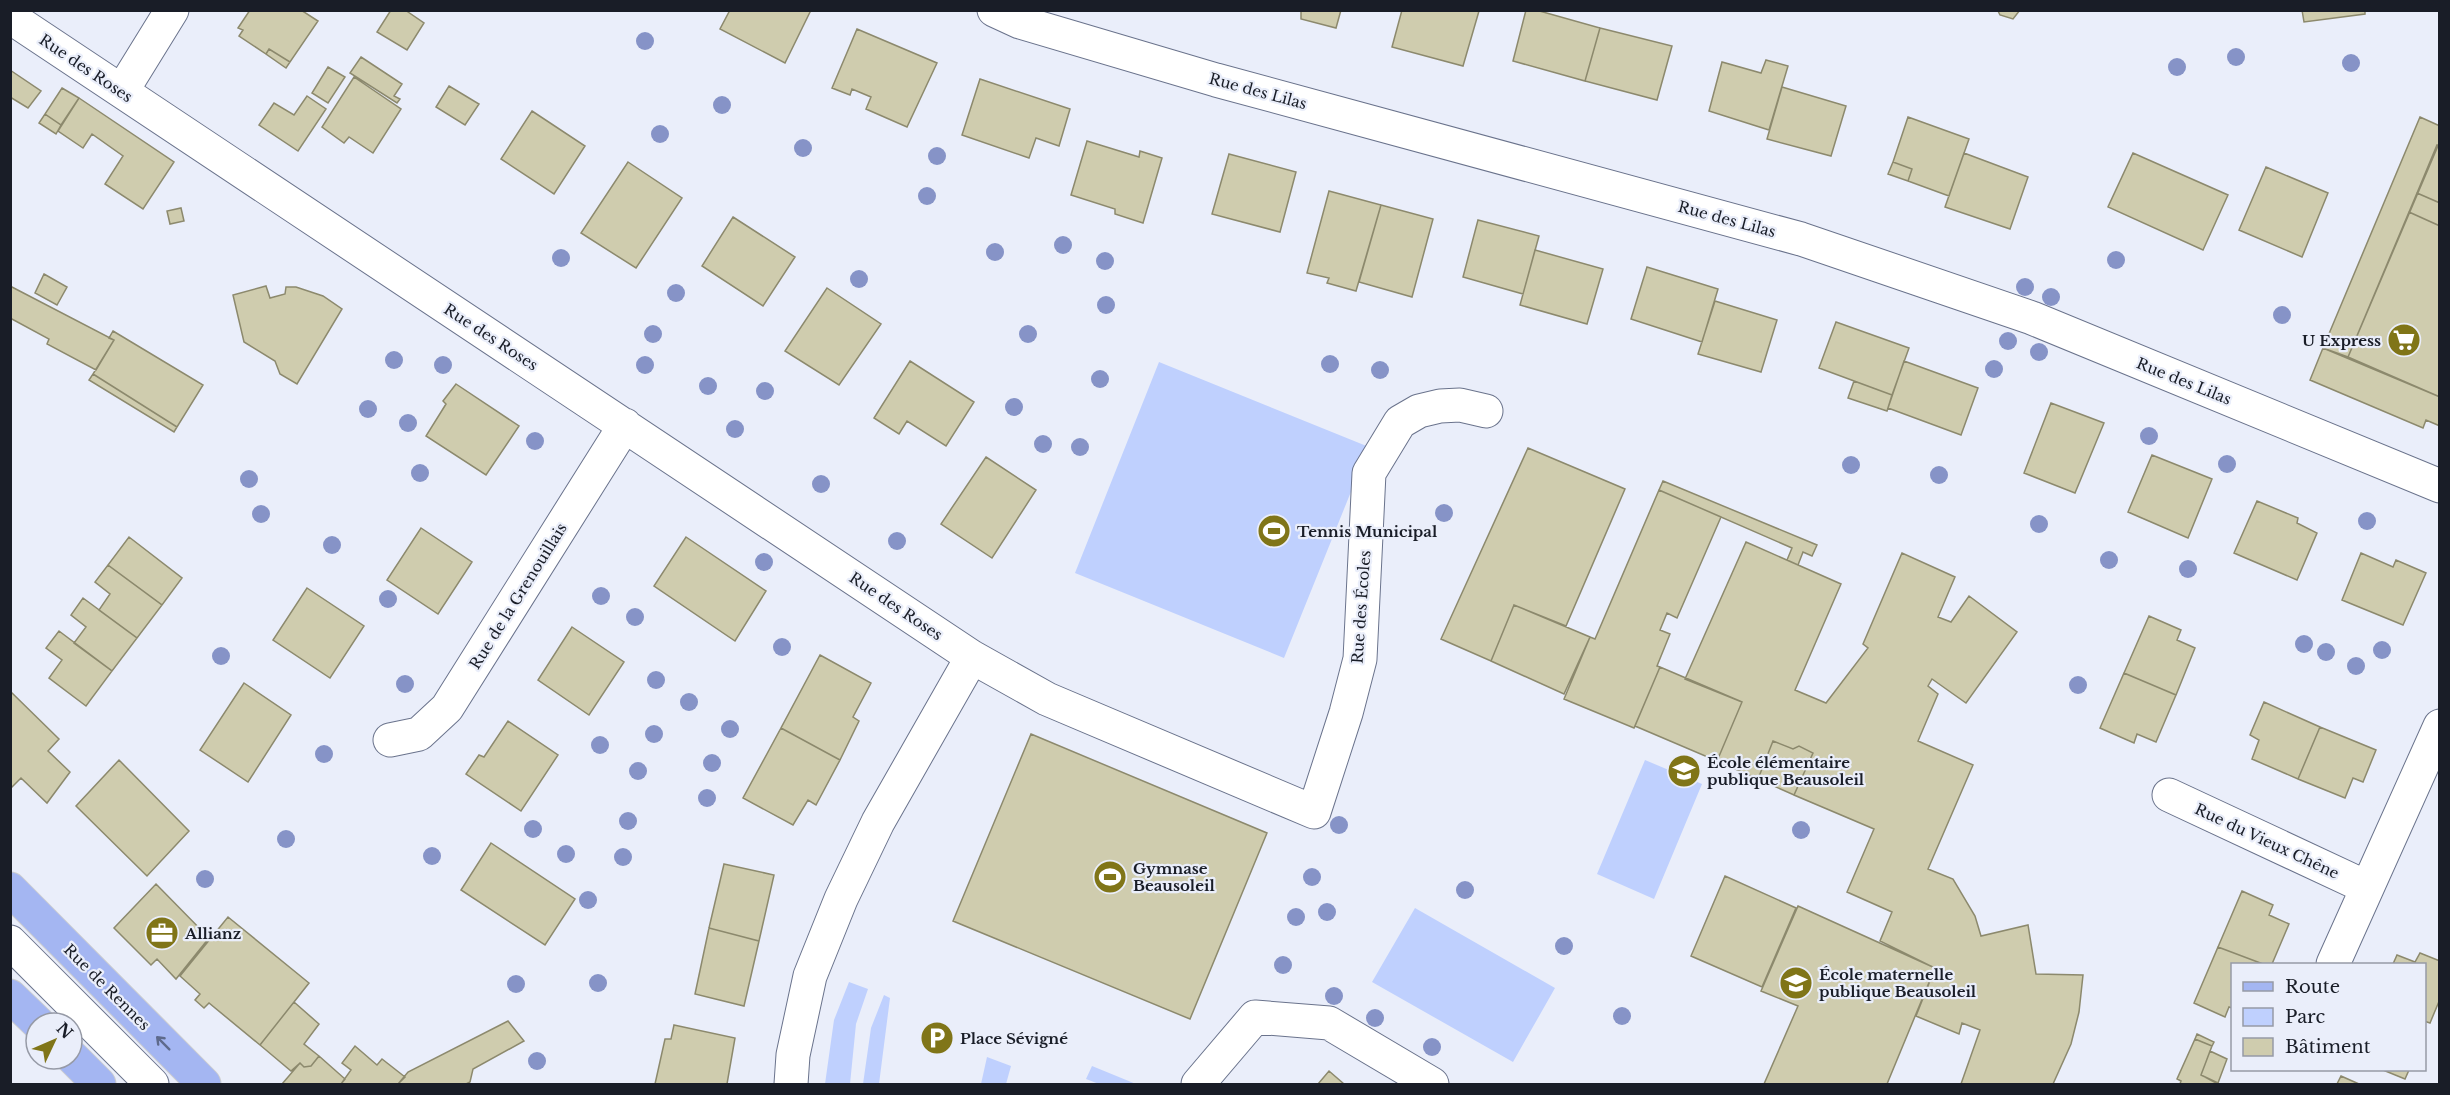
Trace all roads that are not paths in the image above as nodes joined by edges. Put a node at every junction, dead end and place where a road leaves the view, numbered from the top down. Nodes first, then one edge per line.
1 (172, 10) edge
2 (994, 10) edge
3 (10, 17) edge
4 (122, 91) junction
5 (1486, 411) dead end
6 (625, 425) junction
7 (2439, 486) edge
8 (972, 657) junction
9 (1005, 677) joint
10 (2439, 726) edge
11 (390, 740) dead end
12 (2169, 795) dead end
13 (2366, 887) junction
14 (10, 890) edge
15 (10, 942) edge
16 (2333, 963) edge
17 (10, 996) edge
18 (26, 1011) edge
19 (84, 1069) edge
20 (99, 1084) edge
21 (152, 1084) edge
22 (204, 1084) edge
23 (791, 1084) edge
24 (1198, 1084) edge
25 (1432, 1084) edge

1 - 4 street
2 - 7 street, Rue des Lilas
3 - 4 street, Rue des Roses
4 - 6 street, Rue des Roses
5 - 9 street, Rue des Écoles
6 - 8 street, Rue des Roses
6 - 11 street, Rue de la Grenouillais
8 - 9 street, Rue des Roses
8 - 23 street
10 - 13 street
12 - 13 street, Rue du Vieux Chêne
13 - 16 street
22 -> 14 main road, Rue de Rennes
15 - 21 street
17 - 18 main road
19 - 20 main road
24 - 25 street

